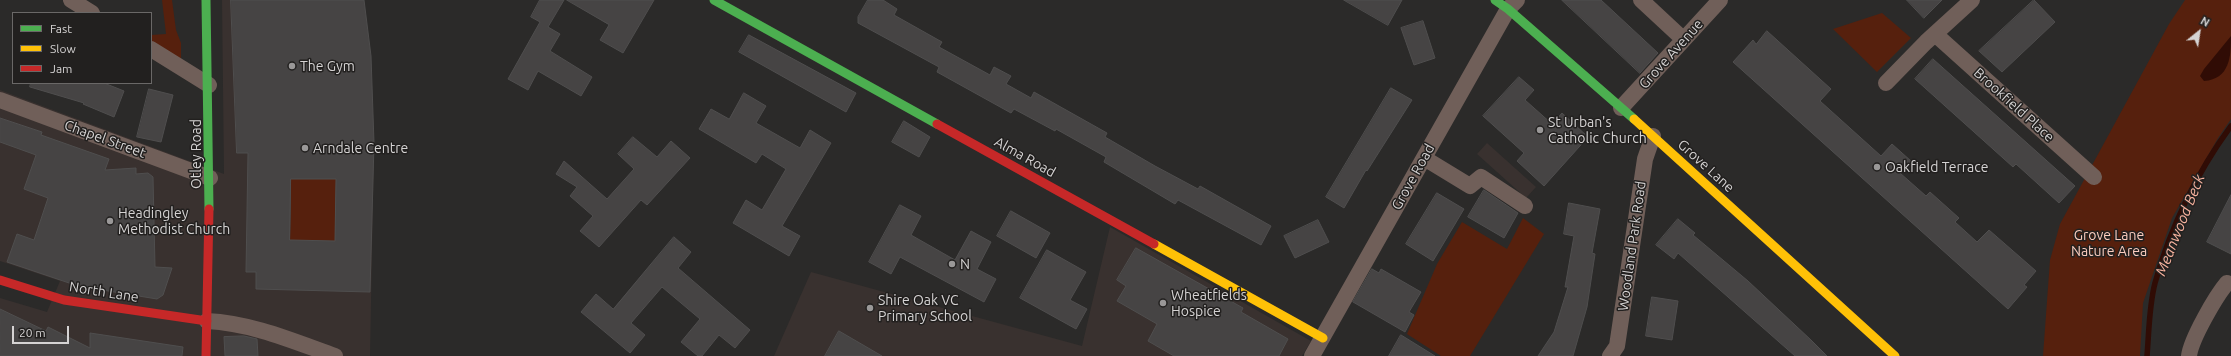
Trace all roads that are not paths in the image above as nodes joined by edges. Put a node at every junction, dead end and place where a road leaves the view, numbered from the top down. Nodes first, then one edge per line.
1 (71, 0) edge
2 (206, 0) edge
3 (714, 0) edge
4 (1495, 0) edge
5 (1641, 0) edge
6 (1720, 0) edge
7 (1971, 0) edge
8 (1512, 5) edge
9 (90, 12) edge
10 (1935, 34) junction
11 (1683, 39) junction
12 (152, 50) edge
13 (1886, 83) dead end
14 (209, 85) junction
15 (0, 100) edge
16 (1621, 108) junction
17 (1653, 136) junction
18 (1424, 158) junction
19 (2094, 177) dead end
20 (210, 178) junction
21 (1525, 206) dead end
22 (0, 280) edge
23 (2227, 283) dead end
24 (206, 321) junction
25 (1323, 338) junction
26 (1314, 355) edge
27 (206, 356) edge
28 (335, 356) edge
29 (1610, 356) edge
30 (1895, 356) edge
31 (2189, 356) edge

1 - 9 street
2 - 14 main road, Otley Road
3 - 25 main road, Alma Road
4 - 8 main road, Grove Lane
5 - 11 street
6 - 11 street, Grove Avenue
7 - 10 street
8 - 16 main road, Grove Lane
8 - 18 street, Grove Road
10 - 13 street
10 - 19 street, Brookfield Place
11 - 16 street, Grove Avenue
12 - 14 street
14 - 20 main road, Otley Road
15 - 20 street, Chapel Street
16 - 17 main road, Grove Lane
17 - 29 street, Woodland Park Road
17 - 30 main road, Grove Lane
18 - 21 street
18 - 25 street, Grove Road
20 - 24 main road, Otley Road
22 - 24 main road, North Lane
23 - 31 street
24 - 27 main road, Otley Road
24 - 28 street
25 - 26 street, Grove Road

